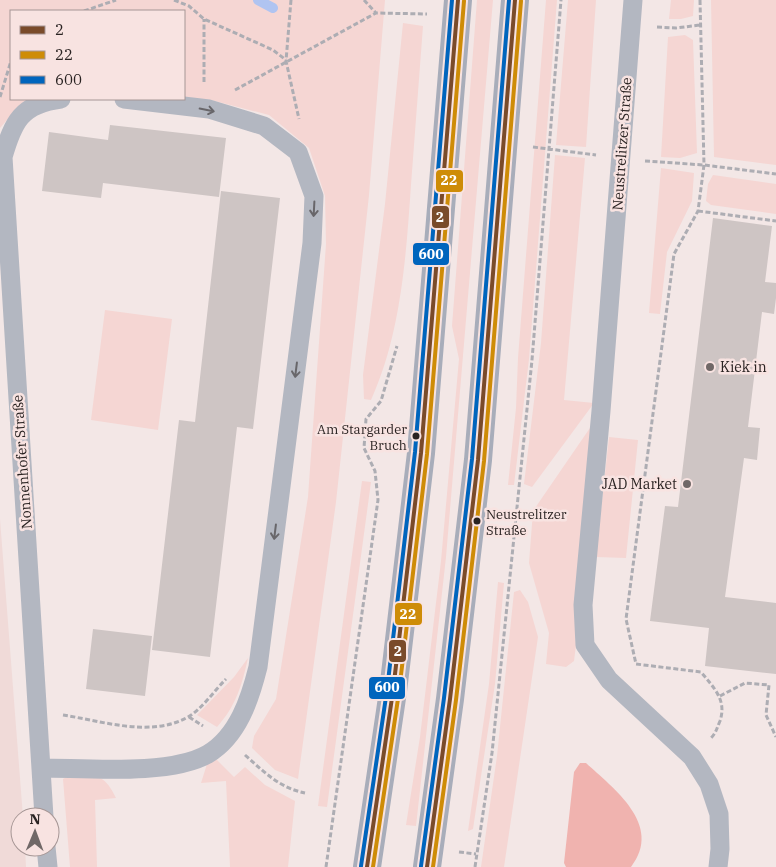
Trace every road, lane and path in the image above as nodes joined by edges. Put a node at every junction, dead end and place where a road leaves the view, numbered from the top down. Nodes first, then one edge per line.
1 (116, 0) edge
2 (174, 0) edge
3 (291, 0) edge
4 (364, 0) edge
5 (458, 0) edge
6 (515, 0) edge
7 (561, 0) edge
8 (633, 0) edge
9 (700, 0) edge
10 (87, 10) edge
11 (376, 13) junction
12 (432, 14) dead end
13 (204, 19) junction
14 (632, 25) junction
15 (700, 25) junction
16 (286, 61) junction
17 (10, 64) edge
18 (0, 97) edge
19 (50, 100) edge
20 (132, 100) edge
21 (209, 109) junction
22 (550, 150) junction
23 (298, 152) junction
24 (622, 158) junction
25 (704, 165) junction
26 (776, 174) edge
27 (698, 211) junction
28 (776, 221) edge
29 (366, 419) dead end
30 (261, 646) junction
31 (720, 696) junction
32 (38, 717) junction
33 (776, 737) edge
34 (692, 757) junction
35 (41, 768) junction
36 (270, 779) dead end
37 (305, 793) dead end
38 (43, 807) edge
39 (326, 867) edge
40 (367, 867) edge
41 (428, 867) edge
42 (475, 867) edge
43 (718, 867) edge

1 - 10 path
2 - 13 path
3 - 16 path
4 - 11 path
5 - 40 main road
6 - 41 main road
7 - 22 path
8 - 14 lane, Neustrelitzer Straße
9 - 15 path
11 - 12 path
11 - 16 path
13 - 16 path
13 - 21 path
14 - 15 path
14 - 24 lane, Neustrelitzer Straße
15 - 25 path
16 - 21 path
16 - 23 path
17 - 18 path
19 - 32 lane, Nonnenhofer Straße
20 -> 21 lane
21 - 23 lane
22 - 24 path
22 - 42 path
23 -> 30 lane
24 - 25 path
24 - 34 lane, Neustrelitzer Straße
25 - 26 path
25 - 27 path
27 - 28 path
27 - 31 path
29 - 39 path
30 - 32 path
30 - 35 lane
31 - 33 path
31 - 34 path
32 - 35 lane, Nonnenhofer Straße
34 - 43 lane, Neustrelitzer Straße
35 - 38 lane, Nonnenhofer Straße
36 - 37 path

